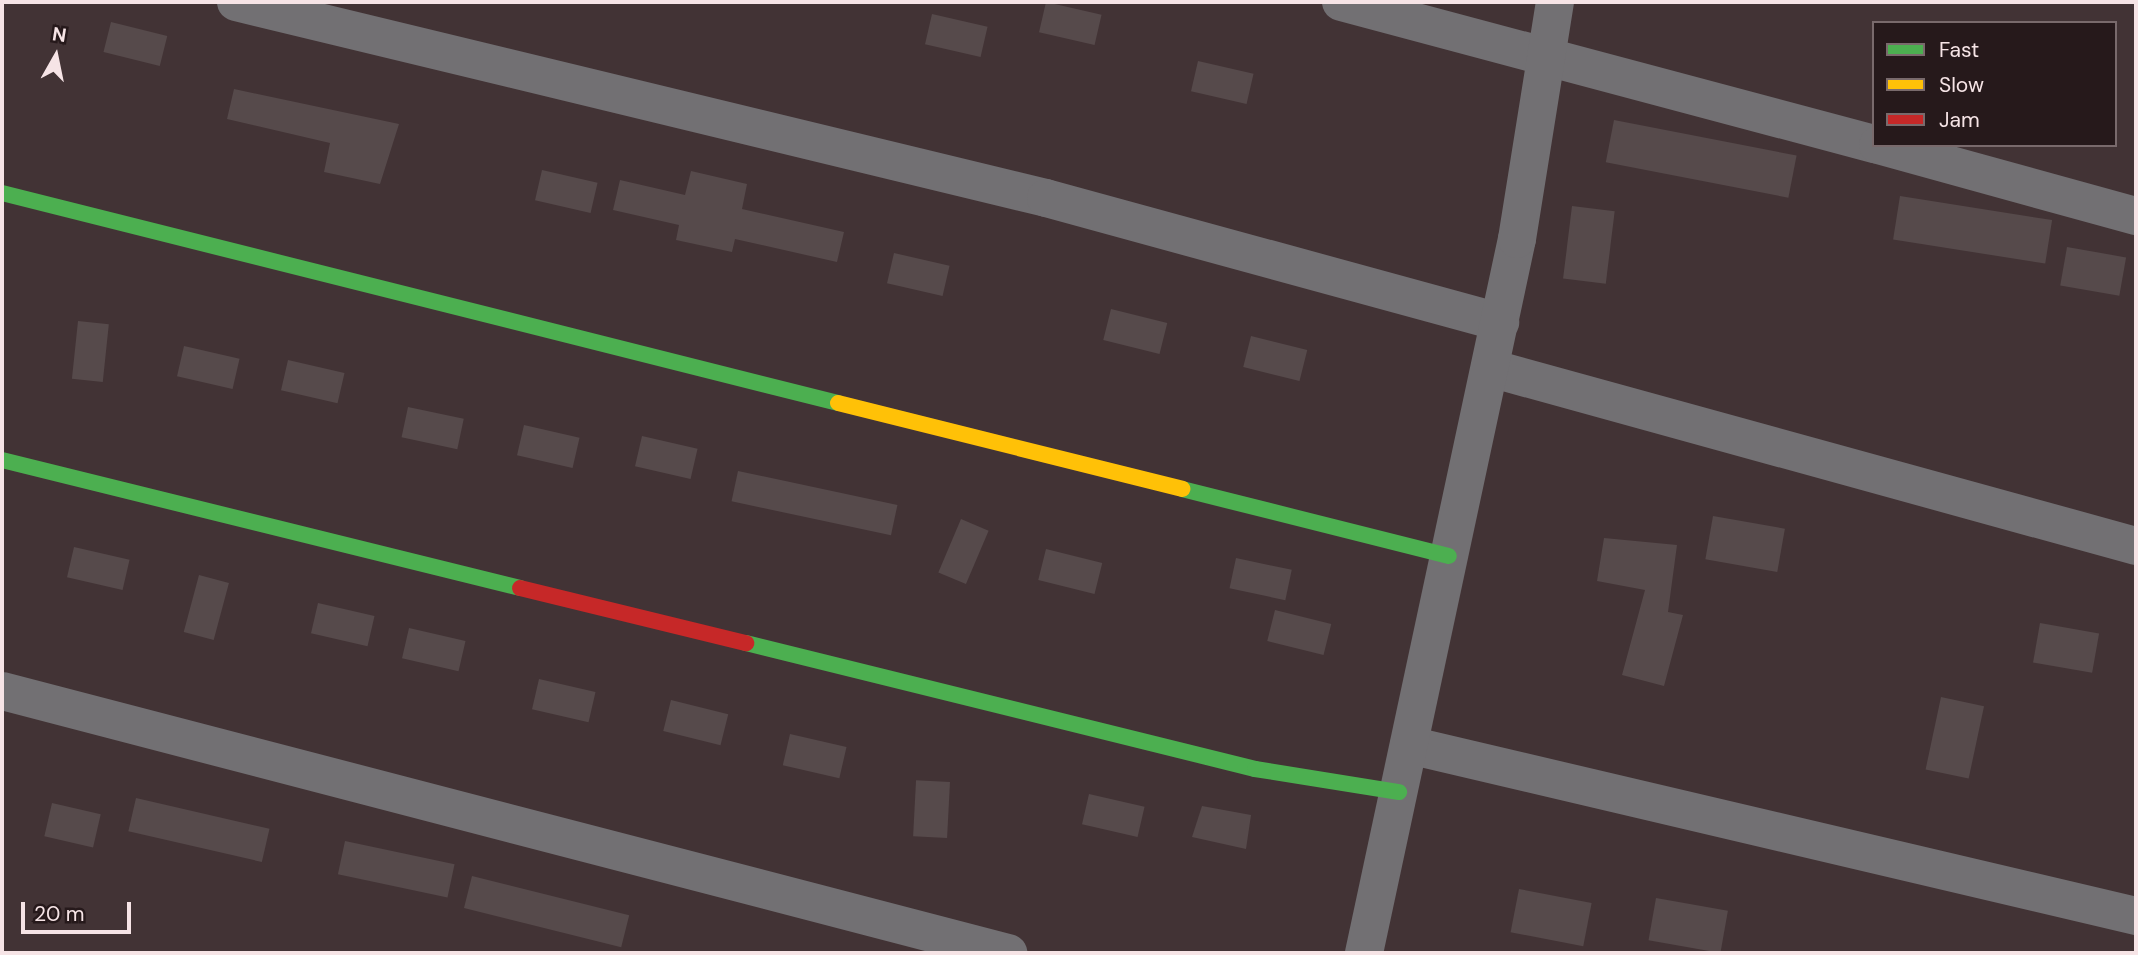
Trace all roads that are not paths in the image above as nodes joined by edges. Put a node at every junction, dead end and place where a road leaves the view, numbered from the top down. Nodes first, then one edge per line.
1 (236, 2) edge
2 (1341, 2) edge
3 (1555, 2) edge
4 (1547, 54) junction
5 (1872, 144) edge
6 (1883, 147) edge
7 (2, 193) edge
8 (2136, 216) edge
9 (1500, 322) junction
10 (1490, 368) junction
11 (2, 460) edge
12 (2136, 545) edge
13 (1449, 556) junction
14 (2, 691) edge
15 (1409, 745) junction
16 (1399, 792) junction
17 (2136, 916) edge
18 (1008, 953) edge
19 (1364, 953) edge

1 - 9 street
2 - 4 street
3 - 4 street
4 - 5 street
4 - 9 street
6 - 8 street
7 - 13 street
9 - 10 street
10 - 12 street
10 - 13 street
11 - 16 street
13 - 15 street
14 - 18 street
15 - 16 street
15 - 17 street
16 - 19 street

